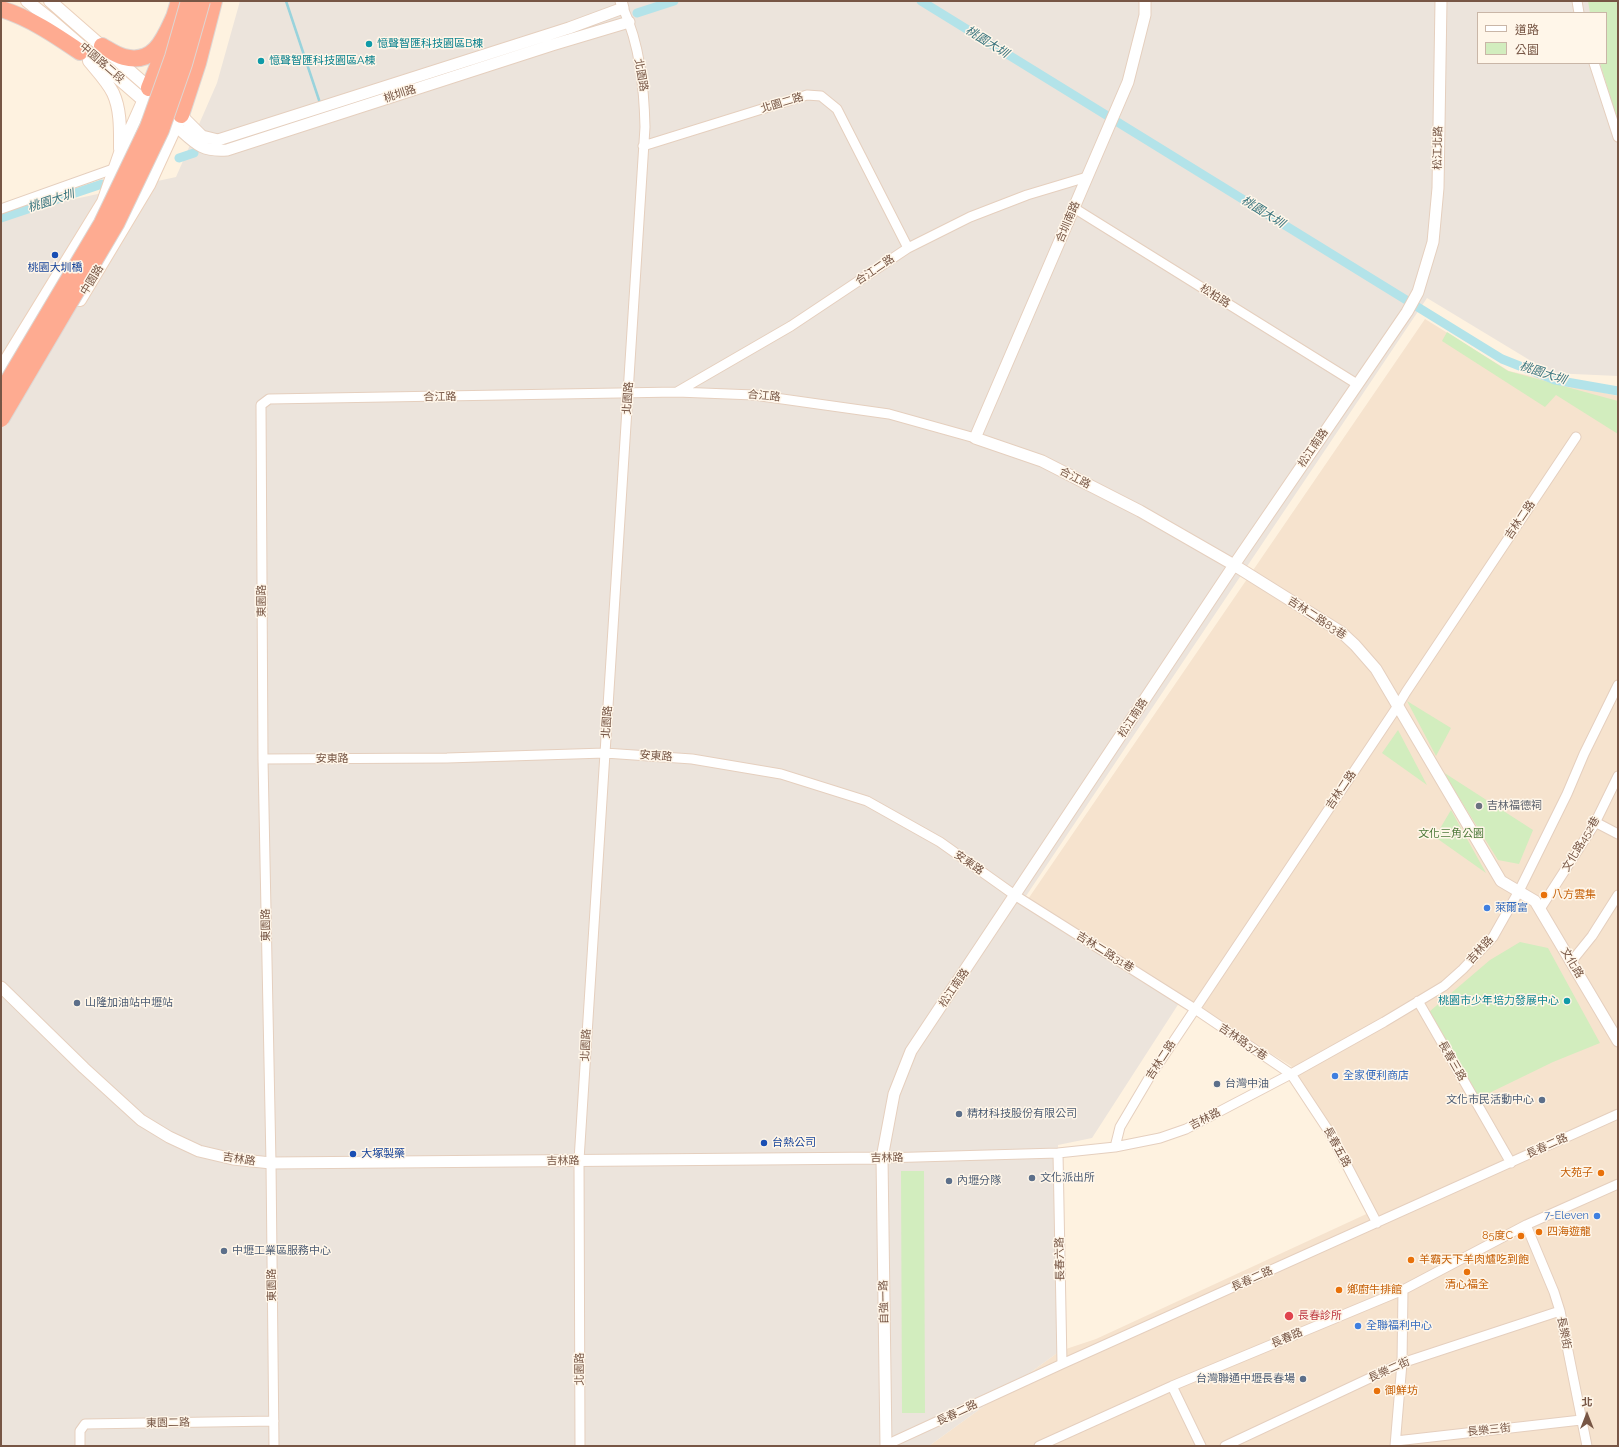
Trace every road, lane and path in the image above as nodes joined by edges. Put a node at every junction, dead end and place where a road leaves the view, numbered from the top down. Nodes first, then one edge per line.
1 (27, 1) edge
2 (50, 1) edge
3 (179, 1) edge
4 (189, 1) edge
5 (194, 1) edge
6 (202, 1) edge
7 (214, 1) edge
8 (1145, 1) edge
9 (1441, 1) edge
10 (1577, 1) edge
11 (622, 5) edge
12 (1, 9) edge
13 (1579, 12) edge
14 (174, 17) junction
15 (629, 22) junction
16 (65, 32) junction
17 (102, 46) junction
18 (80, 52) junction
19 (1594, 64) edge
20 (147, 94) junction
21 (164, 108) junction
22 (179, 121) junction
23 (1618, 137) edge
24 (643, 146) junction
25 (120, 153) junction
26 (116, 168) junction
27 (1087, 177) junction
28 (1074, 208) junction
29 (1, 209) edge
30 (908, 248) junction
31 (99, 269) junction
32 (1418, 292) joint
33 (1, 368) edge
34 (1357, 384) junction
35 (677, 392) junction
36 (1, 393) edge
37 (628, 394) junction
38 (261, 405) joint
39 (1, 419) edge
40 (1, 429) edge
41 (1576, 437) dead end
42 (975, 438) junction
43 (1234, 564) junction
44 (1618, 685) edge
45 (1397, 707) junction
46 (605, 753) junction
47 (263, 759) junction
48 (1618, 776) edge
49 (1595, 822) junction
50 (1618, 834) edge
51 (1519, 891) junction
52 (1618, 895) edge
53 (1016, 896) junction
54 (1540, 909) junction
55 (1571, 962) junction
56 (1, 987) edge
57 (1418, 1001) junction
58 (1195, 1009) junction
59 (1618, 1041) edge
60 (1291, 1074) junction
61 (1618, 1114) edge
62 (1115, 1148) junction
63 (1058, 1153) junction
64 (882, 1158) junction
65 (580, 1160) junction
66 (271, 1163) junction
67 (1511, 1163) junction
68 (1618, 1184) edge
69 (1377, 1223) junction
70 (1526, 1225) junction
71 (1403, 1290) junction
72 (1560, 1311) junction
73 (1402, 1363) junction
74 (1062, 1364) junction
75 (1172, 1386) junction
76 (1582, 1420) junction
77 (274, 1421) junction
78 (1396, 1443) edge
79 (80, 1446) edge
80 (274, 1446) edge
81 (580, 1446) edge
82 (886, 1446) edge
83 (1039, 1446) edge
84 (1201, 1446) edge
85 (1225, 1446) edge
86 (1587, 1446) edge

1 - 16 main road, 中園路二段
2 - 17 main road, 中園路二段
3 - 14 highway
4 - 36 highway, bridge
5 - 21 highway
6 - 39 highway, bridge
7 - 22 highway
8 - 27 street, 合圳南路
9 - 32 street, 松江北路
10 - 13 street
11 - 15 street, 北園路
11 - 22 street, 桃圳路
12 - 18 highway
14 - 17 highway
14 - 20 highway
15 - 22 street, 桃圳路
15 - 24 street, 北園路
16 - 18 main road
16 - 20 main road, 中園路二段
17 - 20 main road, 中園路二段
18 - 25 main road
19 - 23 street
20 - 21 main road, 中園路二段
20 - 25 main road
21 - 22 main road, 中園路二段
21 - 31 main road
22 - 31 main road, 中園路
24 - 30 street, 北園二路
24 - 37 street, 北園路
25 - 26 main road
26 - 29 street
26 - 33 main road
27 - 28 street, 合圳南路
27 - 30 street, 合江二路
28 - 34 street, 松柏路
28 - 42 street, 合圳南路
30 - 35 street, 合江二路
31 - 40 main road, 中園路
32 - 34 street, 松江南路
34 - 43 street, 松江南路
35 - 37 street, 合江路
35 - 42 street, 合江路
37 - 38 street, 合江路
37 - 46 street, 北園路
38 - 47 street, 東園路
41 - 45 street, 吉林二路
42 - 43 street, 合江路
43 - 45 street, 吉林二路83巷
43 - 53 street, 松江南路
44 - 51 street, 吉林路
45 - 51 street, 吉林二路83巷
45 - 58 street, 吉林二路
46 - 47 street, 安東路
46 - 53 street, 安東路
46 - 65 street, 北園路
47 - 66 street, 東園路
48 - 49 street, 文化路452巷
49 - 50 street
49 - 54 street, 文化路452巷
51 - 54 street, 文化路
51 - 57 street, 吉林路
52 - 55 street
53 - 58 street, 吉林二路31巷
53 - 64 street, 松江南路
54 - 55 street, 文化路
55 - 59 street, 文化路
56 - 66 street, 吉林路
57 - 60 street, 吉林路
57 - 67 street, 長春三路
58 - 60 street, 吉林路37巷
58 - 62 street, 吉林二路
60 - 62 street, 吉林路
60 - 69 street, 長春五路
61 - 67 street, 長春二路
62 - 63 street, 吉林路
63 - 64 street, 吉林路
63 - 74 street, 長春六路
64 - 65 street, 吉林路
64 - 82 street, 自強一路
65 - 66 street, 吉林路
65 - 81 street, 北園路
66 - 77 street, 東園路
67 - 69 street, 長春二路
68 - 70 street, 長春路
69 - 74 street, 長春二路
70 - 71 street, 長春路
70 - 72 street, 長樂街
71 - 73 street
71 - 75 street, 長春路
72 - 73 street, 長樂二街
72 - 76 street, 長樂街
73 - 78 street
73 - 85 street, 長樂二街
74 - 82 street, 長春二路
75 - 83 street, 長春路
75 - 84 street
76 - 78 street, 長樂三街
76 - 86 street, 長樂街
77 - 79 street, 東園二路
77 - 80 street, 東園路

